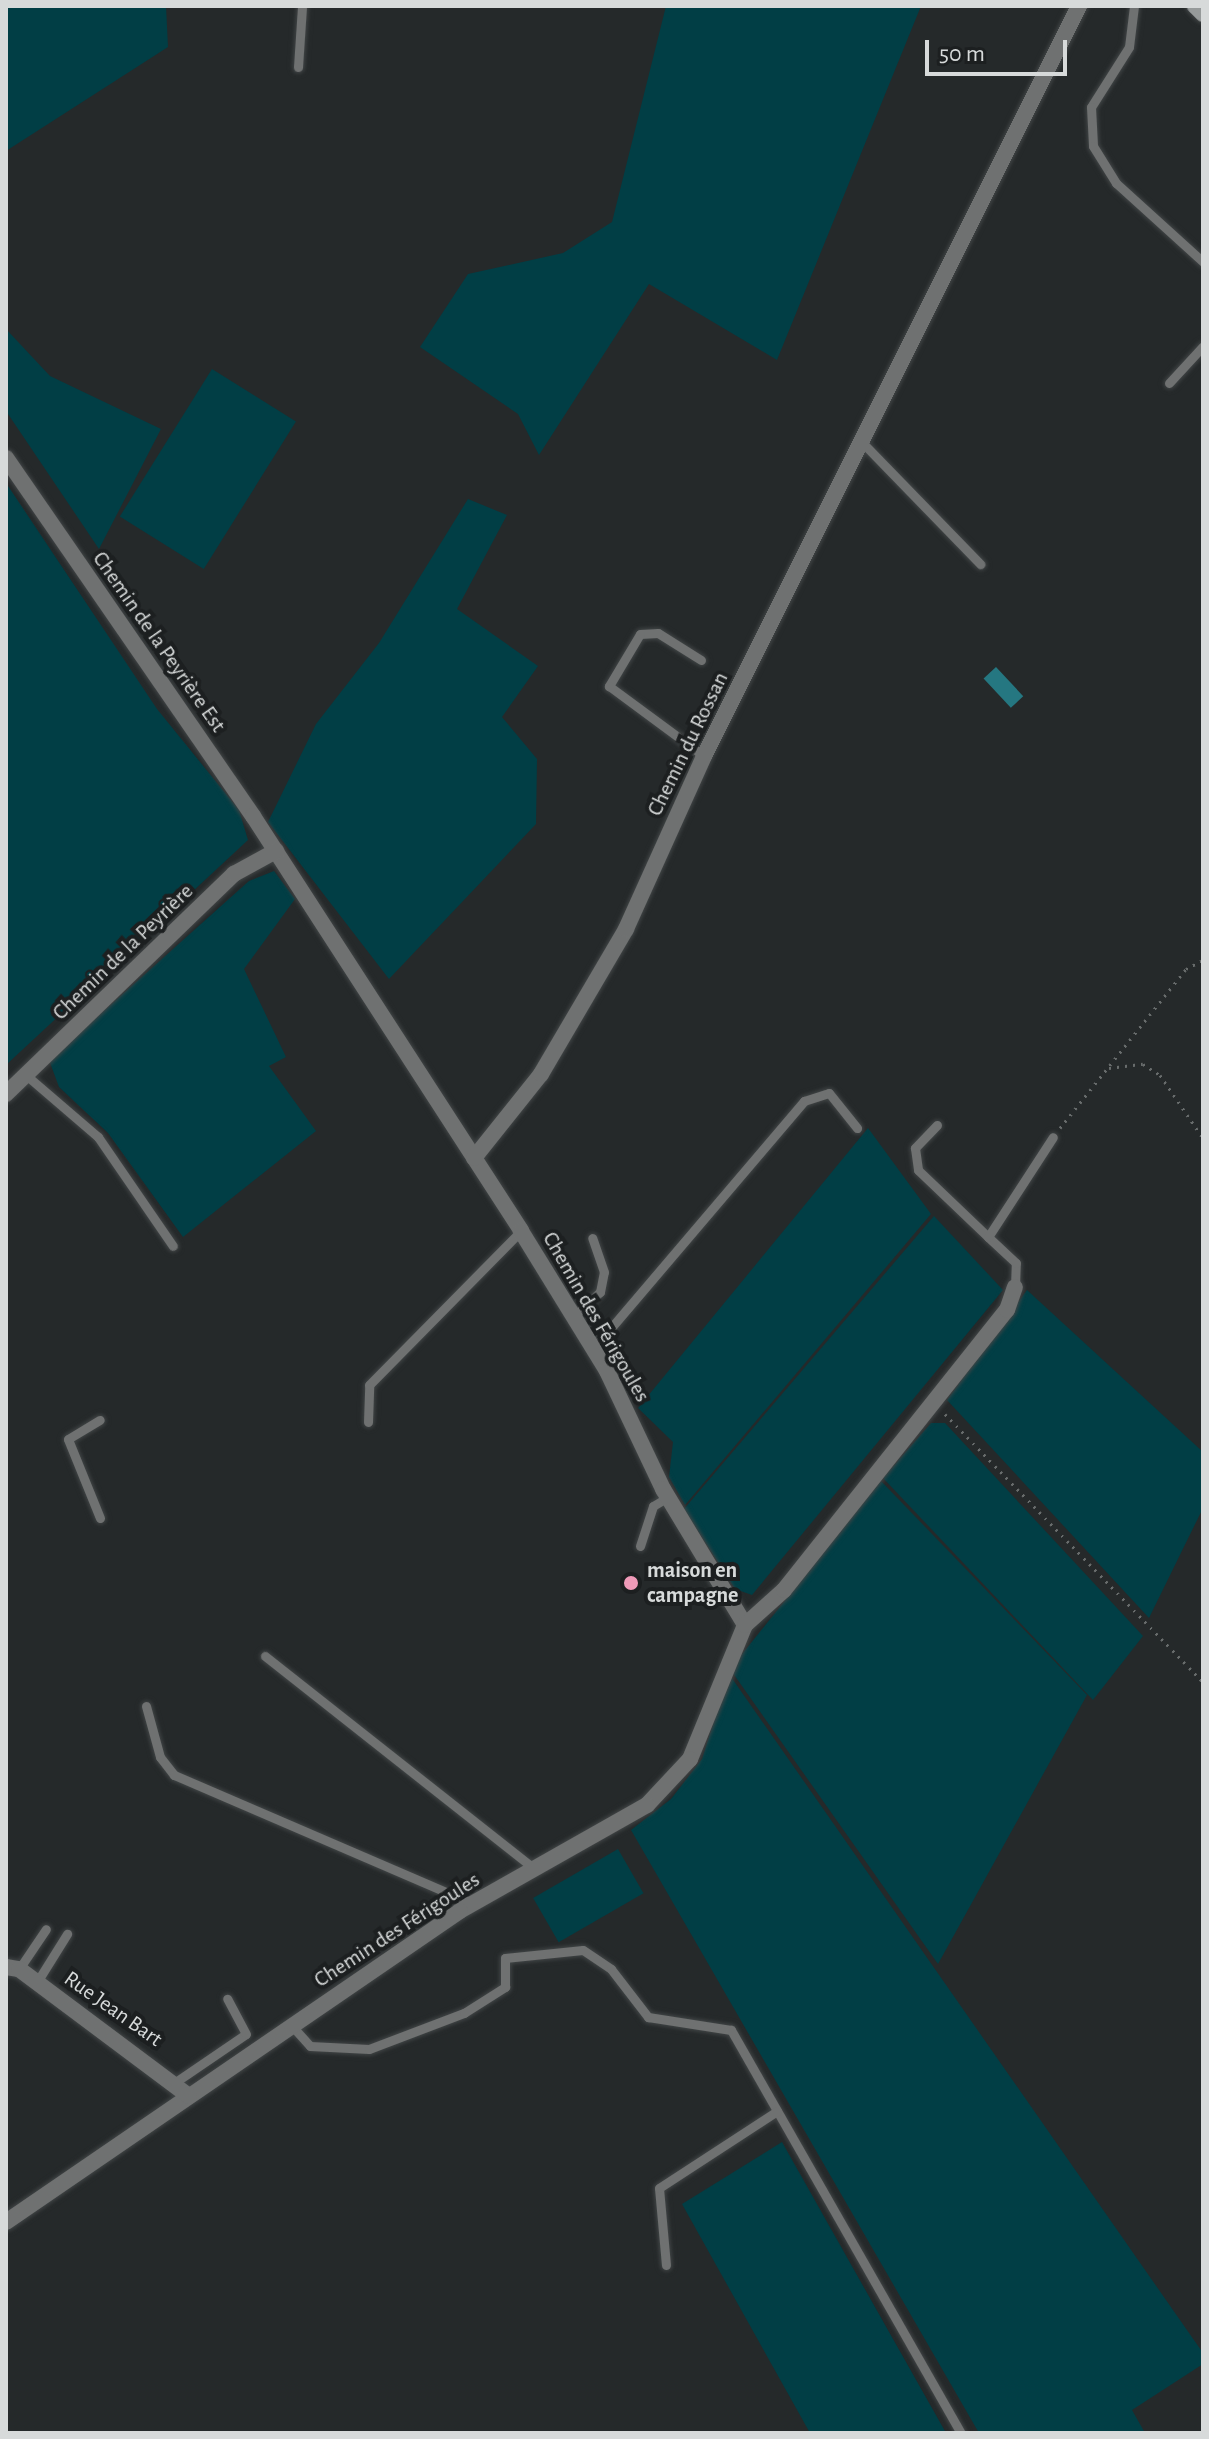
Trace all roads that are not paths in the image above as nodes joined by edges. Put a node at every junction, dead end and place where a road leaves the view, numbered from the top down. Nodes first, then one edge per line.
1 (302, 6) edge
2 (1079, 6) edge
3 (1134, 6) edge
4 (1195, 6) edge
5 (1203, 14) edge
6 (298, 67) dead end
7 (1203, 262) edge
8 (1203, 346) edge
9 (1169, 383) dead end
10 (860, 440) junction
11 (6, 458) edge
12 (980, 564) dead end
13 (701, 660) dead end
14 (704, 756) junction
15 (276, 851) junction
16 (26, 1075) junction
17 (6, 1094) edge
18 (937, 1125) dead end
19 (857, 1128) dead end
20 (1053, 1137) road end
21 (474, 1158) junction
22 (521, 1231) junction
23 (988, 1237) junction
24 (592, 1238) dead end
25 (173, 1246) dead end
26 (1015, 1287) joint
27 (573, 1317) junction
28 (593, 1349) junction
29 (100, 1420) dead end
30 (368, 1422) dead end
31 (668, 1497) junction
32 (100, 1518) dead end
33 (640, 1546) dead end
34 (745, 1625) junction
35 (265, 1656) dead end
36 (146, 1706) dead end
37 (536, 1869) junction
38 (473, 1904) junction
39 (46, 1929) dead end
40 (67, 1934) dead end
41 (12, 1968) edge
42 (37, 1982) junction
43 (227, 1999) dead end
44 (292, 2026) junction
45 (177, 2081) junction
46 (189, 2096) junction
47 (777, 2111) junction
48 (6, 2222) edge
49 (666, 2265) dead end
50 (961, 2433) edge

1 - 6 lane
2 - 10 street, Chemin du Rossan
3 - 7 lane
4 - 5 main road
8 - 9 lane
10 - 12 lane
10 - 14 street, Chemin du Rossan
11 - 15 street, Chemin de la Peyrière Est
13 - 14 lane
14 - 21 street, Chemin du Rossan
15 - 16 street, Chemin de la Peyrière
15 - 21 street
16 - 17 street, Chemin de la Peyrière
16 - 25 lane
18 - 23 lane
19 - 28 lane
20 - 23 lane
21 - 22 street, Chemin des Férigoules
22 - 27 street, Chemin des Férigoules
22 - 30 lane
23 - 26 lane
24 - 27 lane
26 - 34 street, Chemin des Férigoules
27 - 28 street, Chemin des Férigoules
28 - 31 street, Chemin des Férigoules
29 - 32 lane
31 - 33 lane
31 - 34 street, Chemin des Férigoules
34 - 37 street, Chemin des Férigoules
35 - 37 lane
36 - 38 lane
37 - 38 street, Chemin des Férigoules
38 - 44 street, Chemin des Férigoules
39 - 41 lane
40 - 42 lane
41 - 42 street, Rue Jean Bart
42 - 45 street, Rue Jean Bart
43 - 45 lane
44 - 46 street, Chemin des Férigoules
44 - 47 lane
45 - 46 street, Rue Jean Bart
46 - 48 street, Chemin des Férigoules
47 - 49 lane
47 - 50 lane

